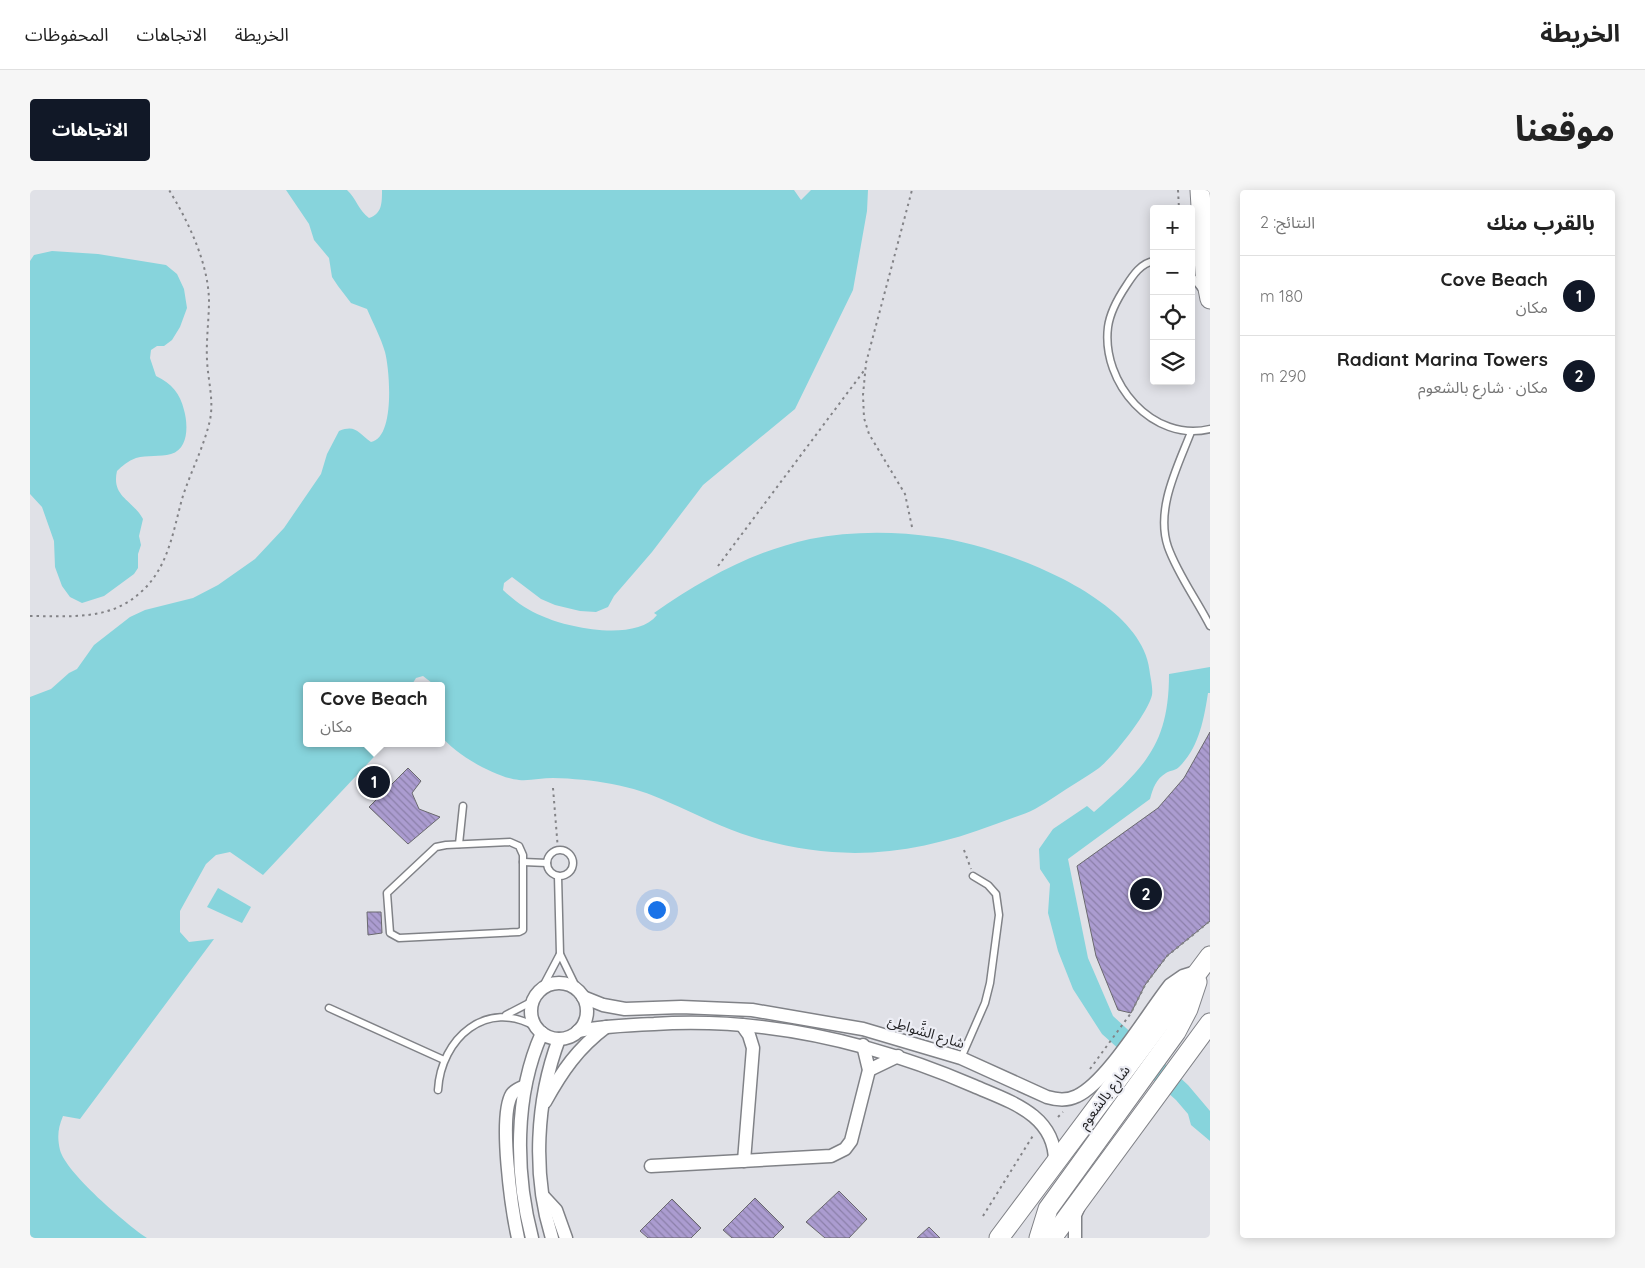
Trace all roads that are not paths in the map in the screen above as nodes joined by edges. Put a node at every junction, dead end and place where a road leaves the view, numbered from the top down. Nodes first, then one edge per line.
1 (1200, 190) edge
2 (1150, 262) edge
3 (1195, 281) edge
4 (1210, 298) edge
5 (1210, 304) edge
6 (1210, 429) edge
7 (1192, 432) junction
8 (1210, 626) edge
9 (463, 806) dead end
10 (459, 844) junction
11 (523, 862) junction
12 (547, 863) junction
13 (558, 876) junction
14 (973, 876) road end
15 (560, 954) junction
16 (1210, 956) edge
17 (541, 990) junction
18 (581, 994) junction
19 (533, 1001) junction
20 (328, 1008) dead end
21 (506, 1015) junction
22 (1163, 1020) junction
23 (1210, 1023) edge
24 (742, 1025) junction
25 (606, 1026) junction
26 (772, 1028) junction
27 (539, 1030) junction
28 (578, 1031) junction
29 (559, 1039) junction
30 (863, 1045) junction
31 (753, 1048) junction
32 (898, 1056) junction
33 (961, 1058) junction
34 (444, 1060) junction
35 (869, 1070) junction
36 (1109, 1079) junction
37 (525, 1086) junction
38 (438, 1090) dead end
39 (542, 1108) junction
40 (744, 1161) junction
41 (1056, 1163) junction
42 (651, 1166) dead end
43 (1084, 1194) junction
44 (543, 1196) junction
45 (518, 1238) edge
46 (532, 1238) edge
47 (552, 1238) edge
48 (566, 1238) edge
49 (999, 1238) edge
50 (1039, 1238) edge
51 (1052, 1238) edge
52 (1075, 1238) edge

1 - 4 main road
2 - 7 lane
3 - 5 lane
6 - 7 lane
7 - 8 lane
9 - 10 lane
10 - 11 lane
10 - 11 lane
11 - 12 lane
12 - 13 lane
12 - 13 lane
13 - 15 lane
14 - 33 lane
15 - 17 lane
15 - 18 lane
16 - 22 main road, شارع بالشعوم
17 - 18 street
17 - 19 street
18 - 28 street
18 - 33 street, شارع الشَّواطِئ
19 - 21 lane
19 - 27 street
20 - 34 lane
21 - 27 lane
21 - 34 lane
22 - 36 main road, شارع بالشعوم
22 - 50 main road
23 - 43 main road
24 - 25 street
24 - 26 street
24 - 31 street
25 - 28 street
25 - 39 street
26 - 30 street
26 - 31 street
27 - 29 street
27 - 37 street
28 - 29 street
29 - 39 street
30 - 32 street
30 - 35 street
31 - 40 street
32 - 35 street
32 - 41 street
33 - 36 street, شارع الشَّواطِئ
34 - 38 lane
35 - 40 street
36 - 41 main road, شارع بالشعوم
37 - 45 street
37 - 46 street
39 - 44 street
40 - 42 street
41 - 49 main road, شارع بالشعوم
43 - 51 main road
43 - 52 street
44 - 47 street
44 - 48 street

